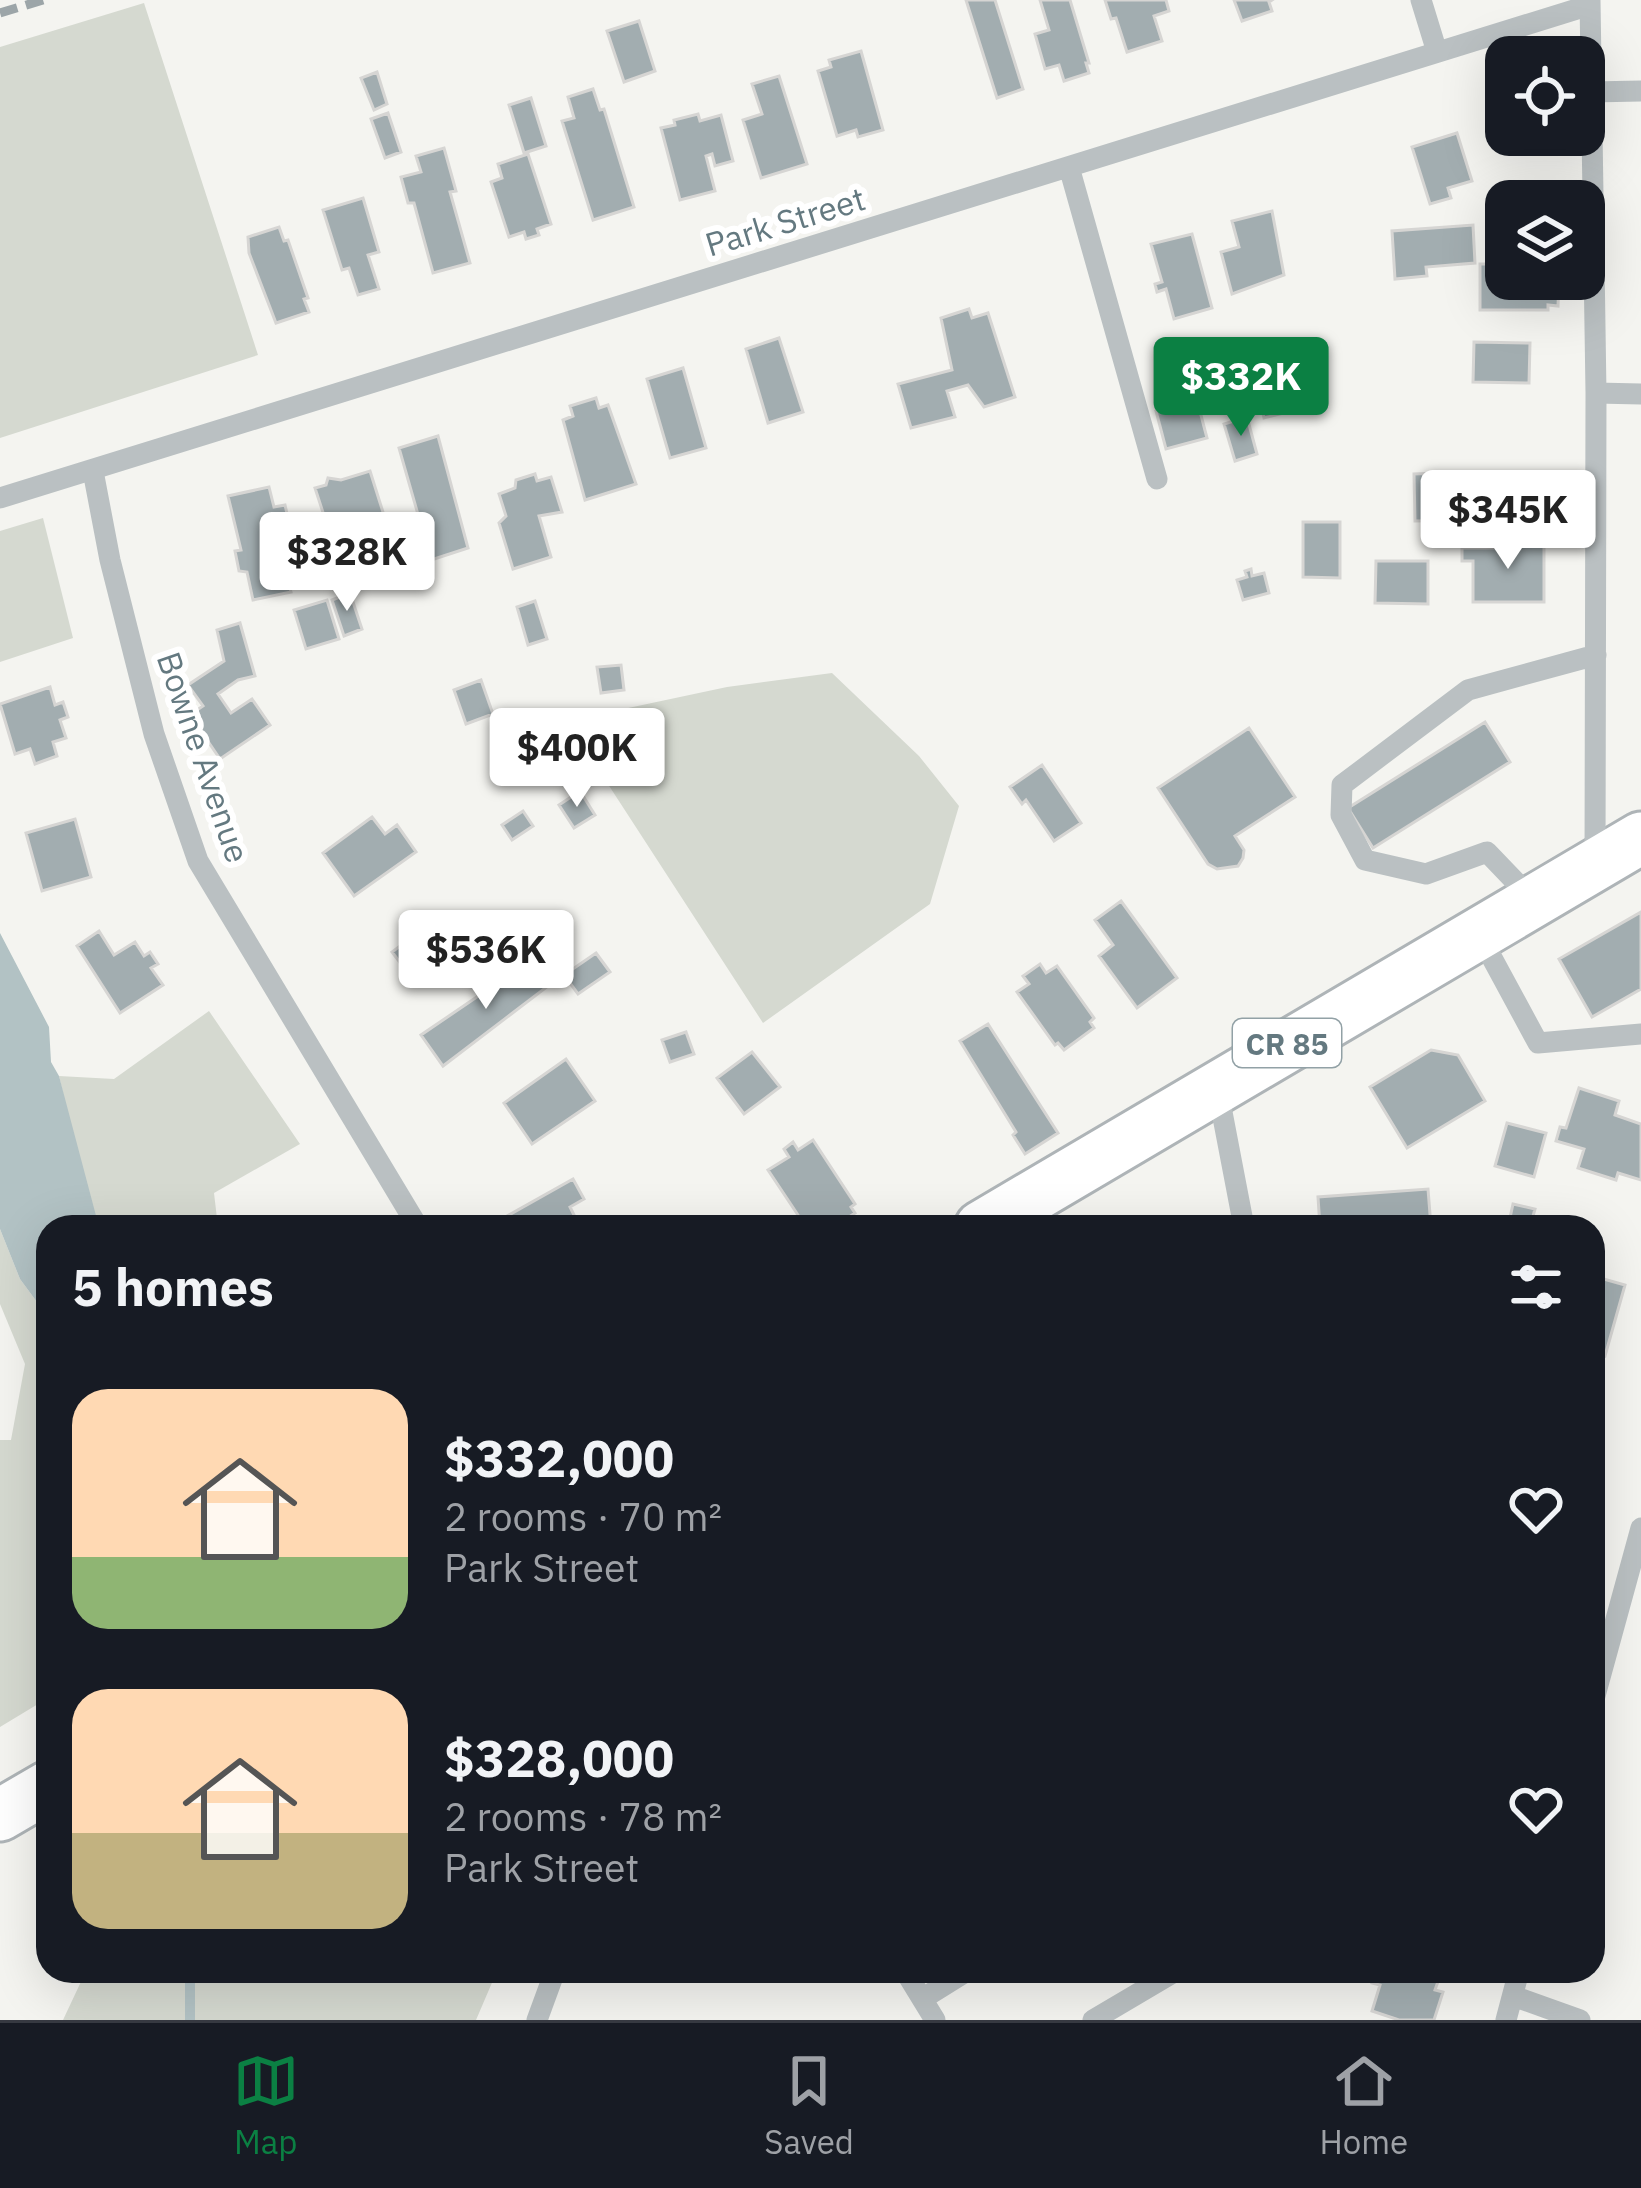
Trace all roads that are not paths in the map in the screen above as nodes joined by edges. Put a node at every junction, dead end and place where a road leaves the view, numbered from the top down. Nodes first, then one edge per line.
1 (1421, 0) edge
2 (1590, 2) edge
3 (1590, 36) edge
4 (1437, 52) junction
5 (1641, 91) edge
6 (1605, 92) edge
7 (1592, 156) edge
8 (1069, 167) junction
9 (1596, 393) junction
10 (1641, 394) edge
11 (92, 471) junction
12 (1156, 479) dead end
13 (0, 498) edge
14 (1595, 655) junction
15 (1641, 838) edge
16 (1595, 863) junction
17 (1532, 899) junction
18 (1478, 931) junction
19 (1641, 1034) edge
20 (1217, 1085) junction
21 (411, 1215) edge
22 (1001, 1215) edge
23 (1242, 1215) edge
24 (1641, 1528) edge
25 (1605, 1659) edge
26 (36, 1794) edge
27 (0, 1815) edge
28 (551, 1983) edge
29 (912, 1983) edge
30 (948, 1983) edge
31 (1156, 1983) edge
32 (1517, 1983) edge
33 (1513, 1996) junction
34 (922, 1999) junction
35 (537, 2020) edge
36 (934, 2020) edge
37 (1094, 2020) edge
38 (1506, 2020) edge
39 (1580, 2020) edge

1 - 4 street
2 - 3 street
2 - 4 street, Park Street
4 - 8 street, Park Street
5 - 6 street
7 - 9 street
8 - 11 street, Park Street
8 - 12 street
9 - 10 street
9 - 14 street
11 - 13 street, Park Street
11 - 21 street, Bowne Avenue
14 - 16 street
14 - 17 street
15 - 16 main road, CR 85
16 - 17 main road, CR 85
17 - 18 main road, CR 85
18 - 19 street
18 - 20 main road, CR 85
20 - 22 main road, CR 85
20 - 23 street
24 - 25 street
26 - 27 main road
28 - 35 street
29 - 34 street
30 - 34 street
31 - 37 street
32 - 33 street
33 - 38 street
33 - 39 street
34 - 36 street

